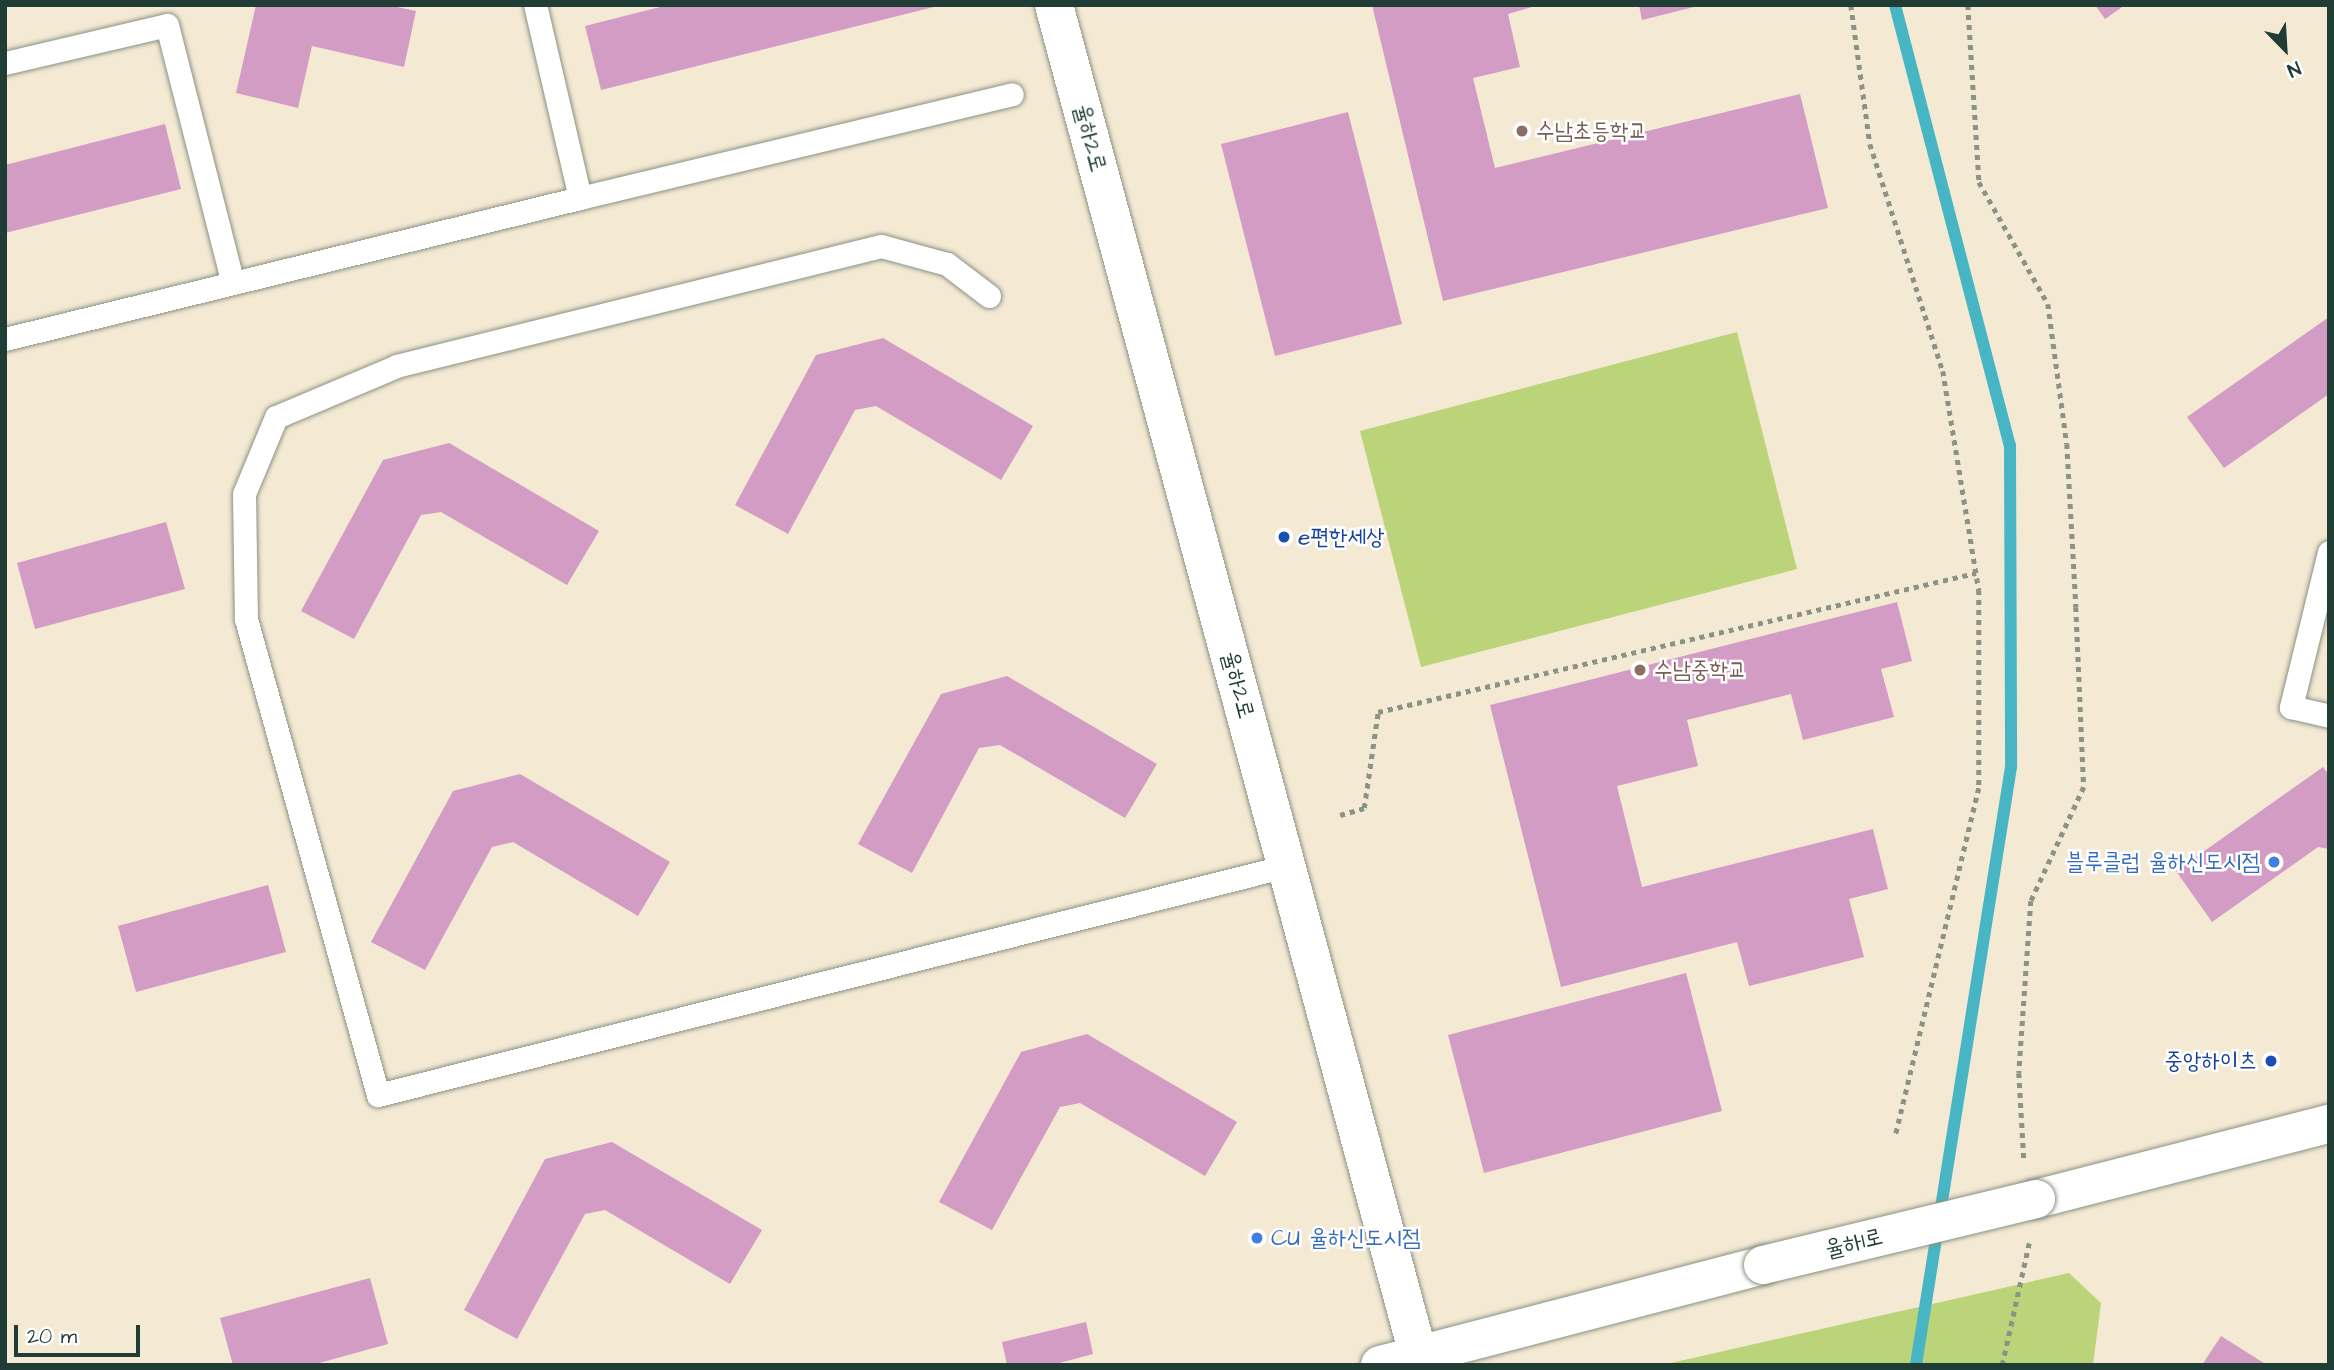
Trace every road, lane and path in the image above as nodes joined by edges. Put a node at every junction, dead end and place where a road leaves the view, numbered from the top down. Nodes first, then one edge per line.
1 (535, 5) edge
2 (1054, 5) edge
3 (1851, 5) edge
4 (1968, 5) edge
5 (165, 15) edge
6 (5, 63) edge
7 (1012, 94) dead end
8 (580, 198) junction
9 (233, 283) junction
10 (989, 296) dead end
11 (5, 339) edge
12 (2329, 552) edge
13 (1976, 573) junction
14 (2329, 716) edge
15 (1340, 815) dead end
16 (1286, 866) junction
17 (2329, 1124) edge
18 (1896, 1134) dead end
19 (2030, 1184) junction
20 (2029, 1238) dead end
21 (1420, 1360) edge
22 (1380, 1365) edge
23 (2002, 1365) edge

1 - 8 lane
2 - 16 street, 율하2로
3 - 13 path
4 - 19 path
5 - 6 lane
5 - 9 lane
7 - 8 lane
8 - 9 lane
9 - 11 lane
10 - 16 lane
12 - 14 lane
13 - 15 path
13 - 18 path
16 - 21 street, 율하2로
17 - 19 street, 율하1로
19 - 21 street, 율하1로, bridge
20 - 23 path
21 - 22 street, 율하1로

